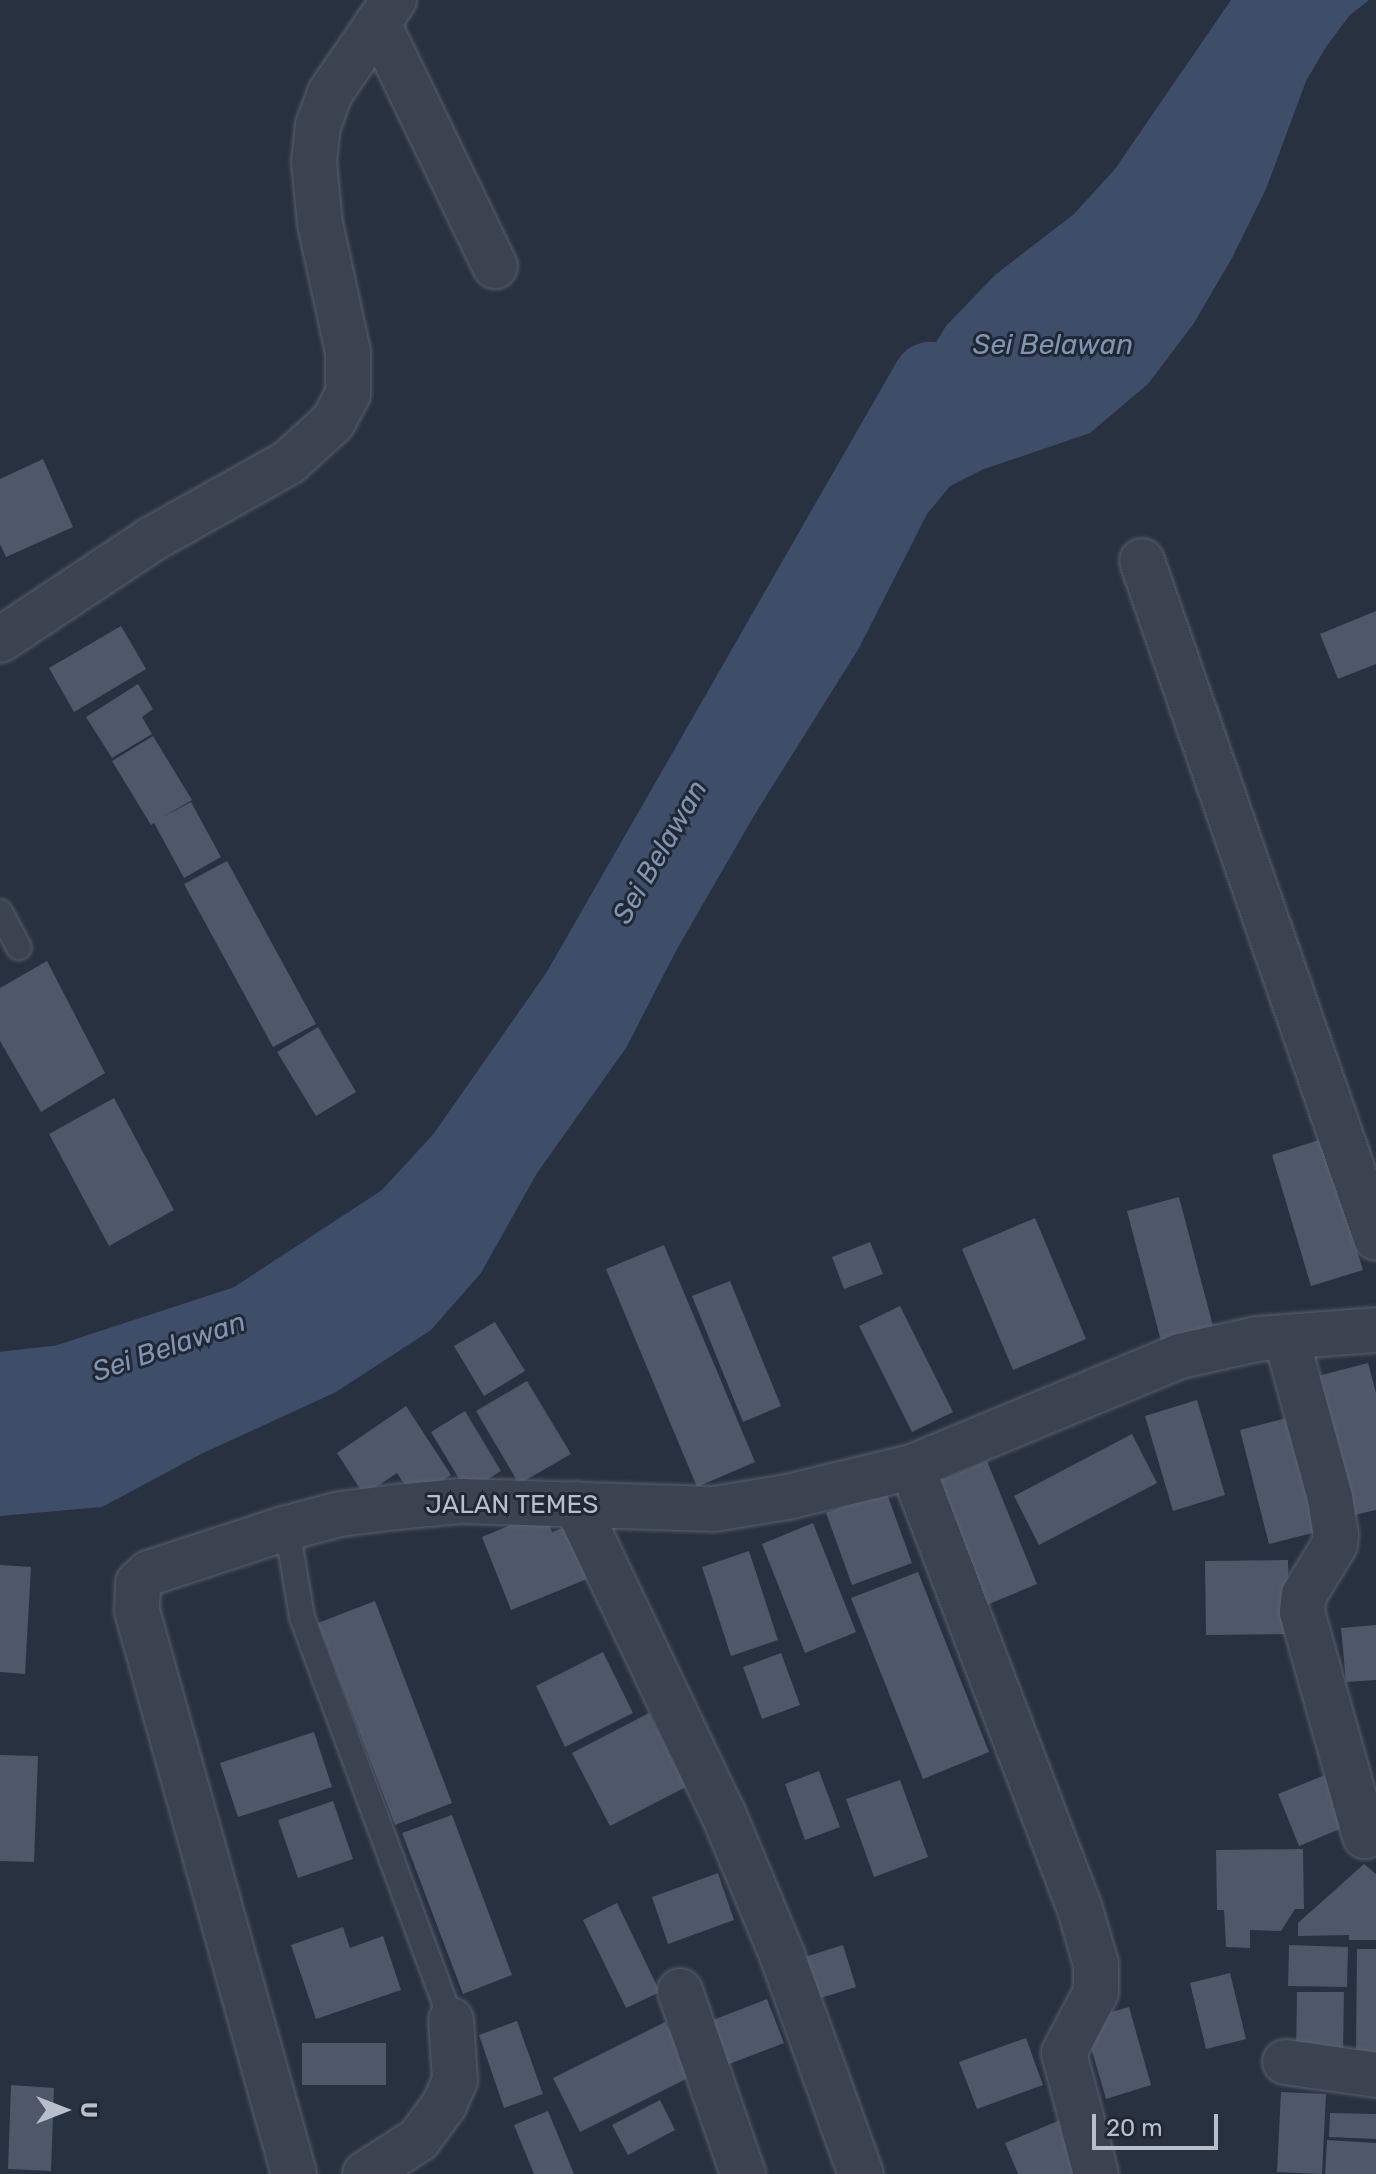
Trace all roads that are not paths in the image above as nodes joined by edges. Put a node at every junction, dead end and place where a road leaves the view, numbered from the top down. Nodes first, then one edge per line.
1 (386, 11) edge
2 (495, 266) dead end
3 (1142, 561) dead end
4 (0, 640) edge
5 (0, 912) edge
6 (19, 947) dead end
7 (1376, 1238) edge
8 (1376, 1330) edge
9 (1286, 1337) junction
10 (912, 1467) junction
11 (576, 1504) junction
12 (287, 1528) junction
13 (1365, 1836) dead end
14 (680, 1991) dead end
15 (451, 2020) joint
16 (1285, 2062) dead end
17 (1376, 2075) edge
18 (294, 2174) edge
19 (365, 2174) edge
20 (743, 2174) edge
21 (861, 2174) edge
22 (1096, 2174) edge

1 - 2 street
1 - 4 street
3 - 7 street
5 - 6 lane
8 - 9 street, JALAN TEMES
9 - 10 street, JALAN TEMES
9 - 13 street
10 - 11 street, JALAN TEMES
10 - 22 street
11 - 12 street, JALAN TEMES
11 - 21 street
12 - 15 lane
12 - 18 street, JALAN TEMES
14 - 20 street
15 - 19 street
16 - 17 street

